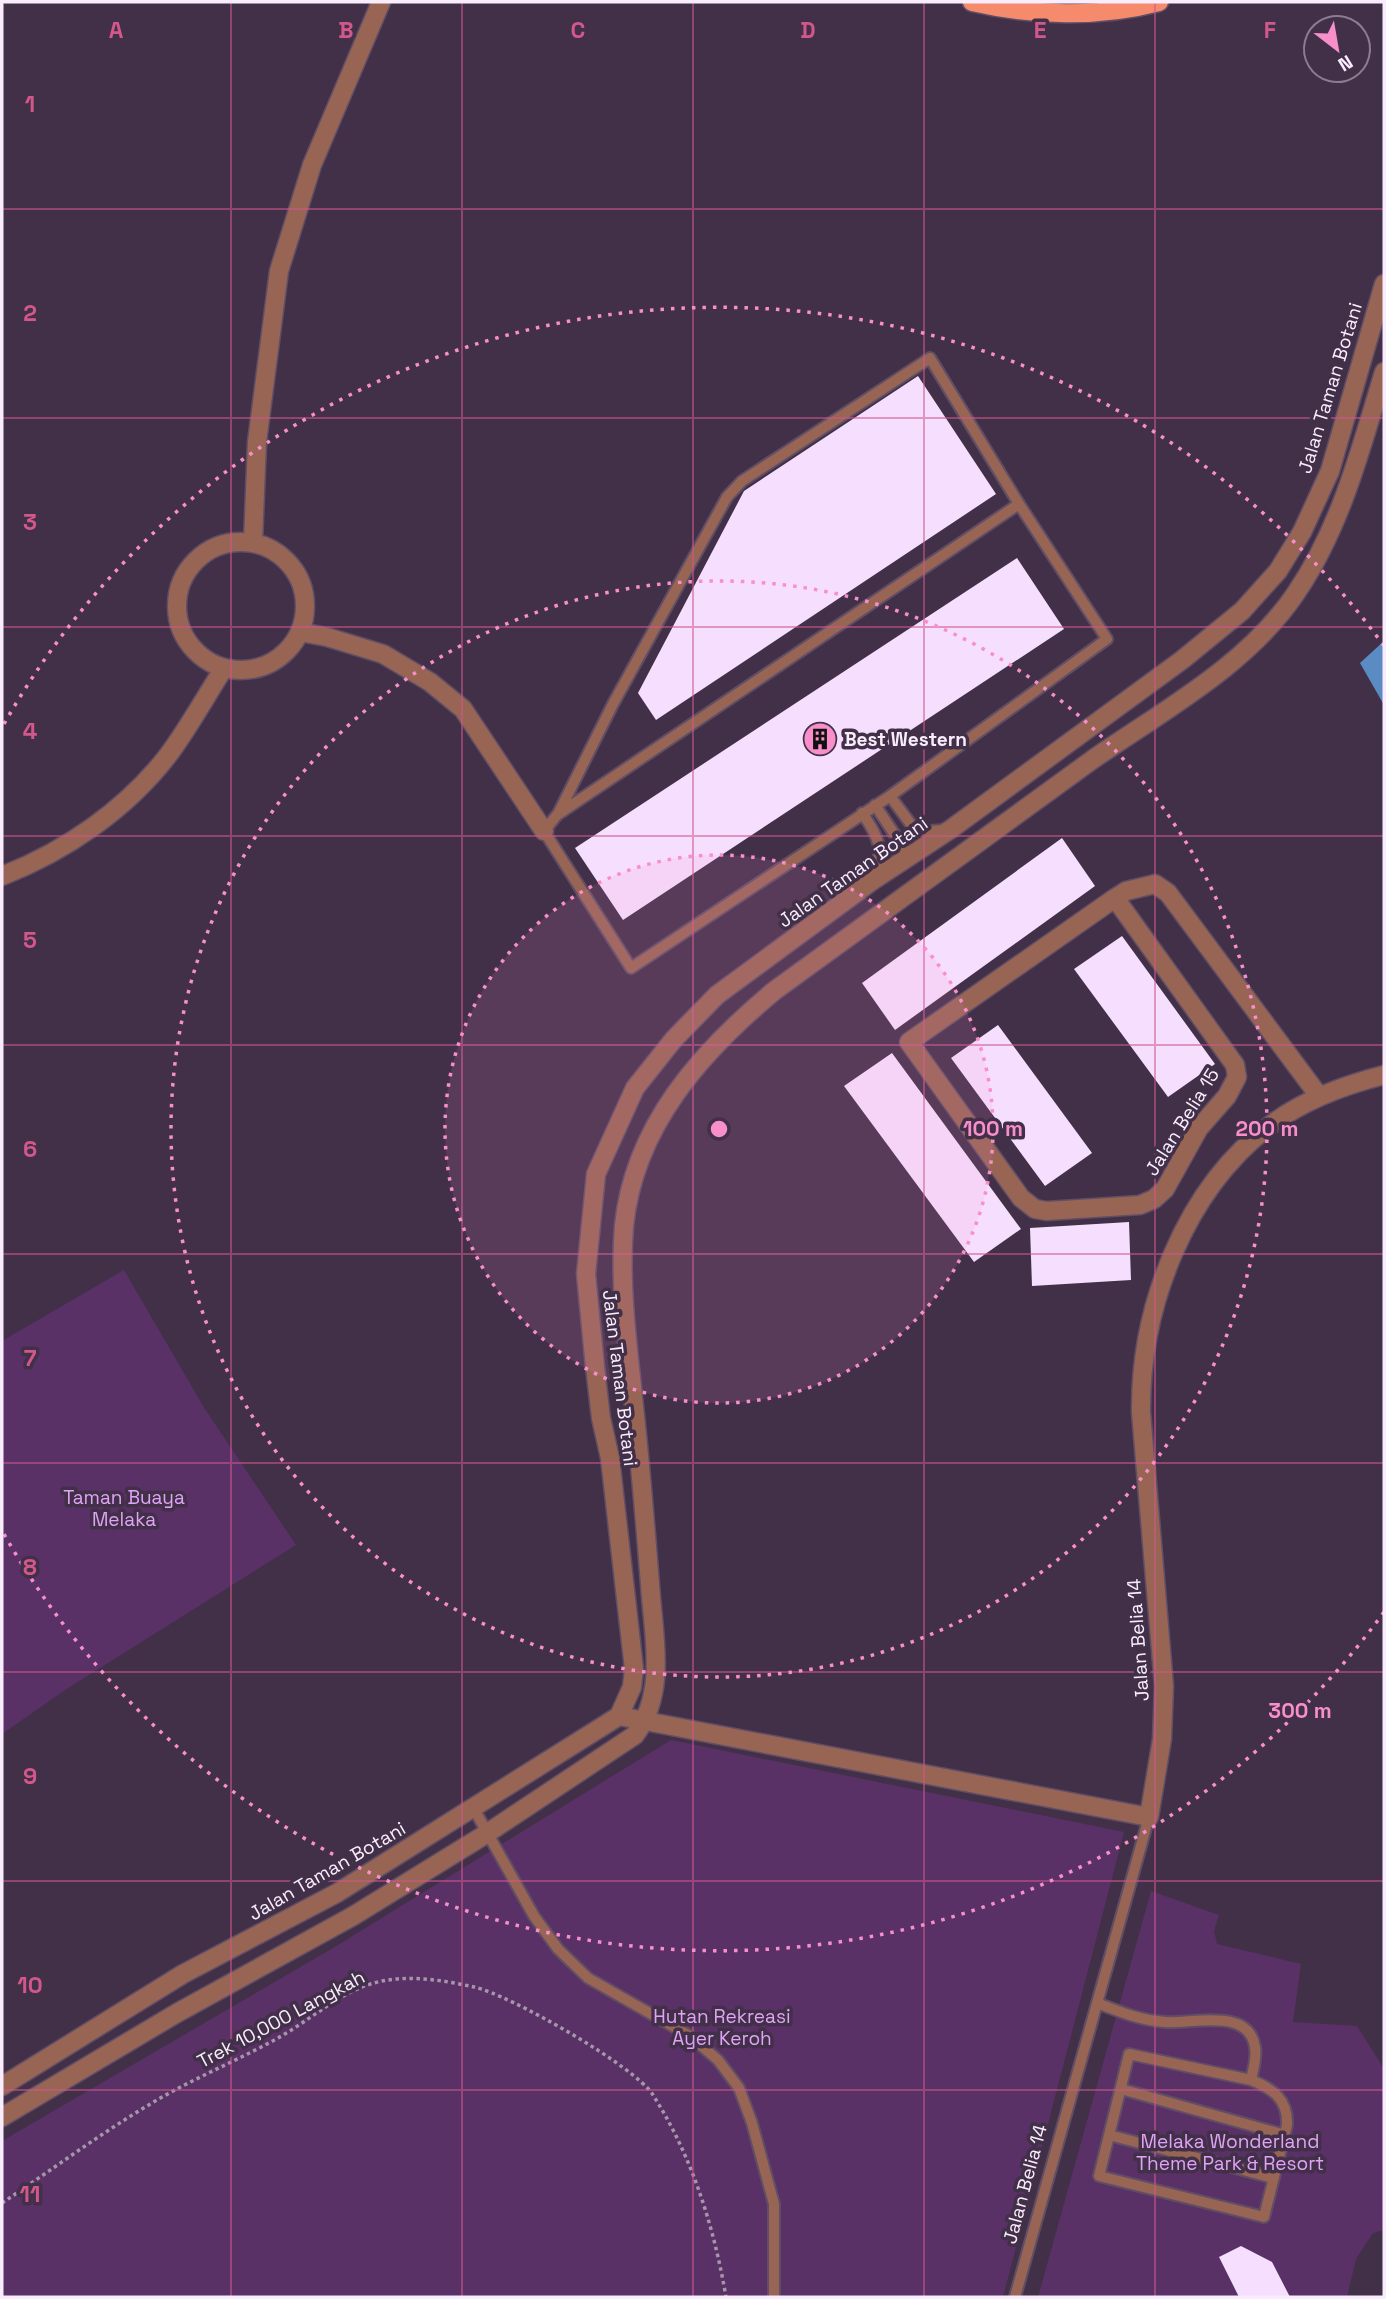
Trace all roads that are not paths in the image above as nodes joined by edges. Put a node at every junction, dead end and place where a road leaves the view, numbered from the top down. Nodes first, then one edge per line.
1 (381, 2) edge
2 (972, 2) edge
3 (1159, 2) edge
4 (1384, 284) edge
5 (1384, 372) edge
6 (1019, 504) junction
7 (253, 542) junction
8 (300, 632) junction
9 (225, 668) junction
10 (890, 796) junction
11 (875, 805) junction
12 (862, 813) junction
13 (557, 815) junction
14 (951, 830) junction
15 (544, 831) junction
16 (967, 850) junction
17 (909, 856) junction
18 (2, 876) edge
19 (872, 881) junction
20 (1115, 898) junction
21 (1384, 1075) edge
22 (1319, 1096) junction
23 (619, 1716) junction
24 (645, 1722) junction
25 (474, 1809) junction
26 (1149, 1817) junction
27 (486, 1834) junction
28 (1097, 2003) junction
29 (1251, 2080) junction
30 (2, 2086) edge
31 (1121, 2089) junction
32 (2, 2117) edge
33 (1109, 2135) junction
34 (1285, 2135) junction
35 (1274, 2178) junction
36 (774, 2297) edge
37 (1016, 2297) edge

1 - 7 street
2 - 3 main road
4 - 14 street, Jalan Taman Botani
5 - 16 street, Jalan Taman Botani
6 - 10 lane
6 - 13 lane
6 - 13 lane
7 - 8 street
7 - 9 street
8 - 9 street
8 - 15 street
9 - 18 street
10 - 11 lane
10 - 14 lane
11 - 12 lane
11 - 17 lane
12 - 15 lane
12 - 19 lane
13 - 15 lane
14 - 17 street, Jalan Taman Botani
16 - 17 street
16 - 24 street, Jalan Taman Botani
17 - 19 street, Jalan Taman Botani
19 - 23 street, Jalan Taman Botani
20 - 20 street, Jalan Belia 15
20 - 22 street, Jalan Belia 15
21 - 22 street, Jalan Belia 14
22 - 26 street, Jalan Belia 14
23 - 24 street
23 - 25 street, Jalan Taman Botani
24 - 26 street
24 - 27 street
25 - 27 lane
25 - 30 street, Jalan Taman Botani
26 - 28 lane, Jalan Belia 14
27 - 32 street
27 - 36 lane
28 - 29 lane
28 - 37 lane, Jalan Belia 14
29 - 31 lane
29 - 34 lane
31 - 33 lane
31 - 34 lane
33 - 35 lane
33 - 35 lane
34 - 35 lane

